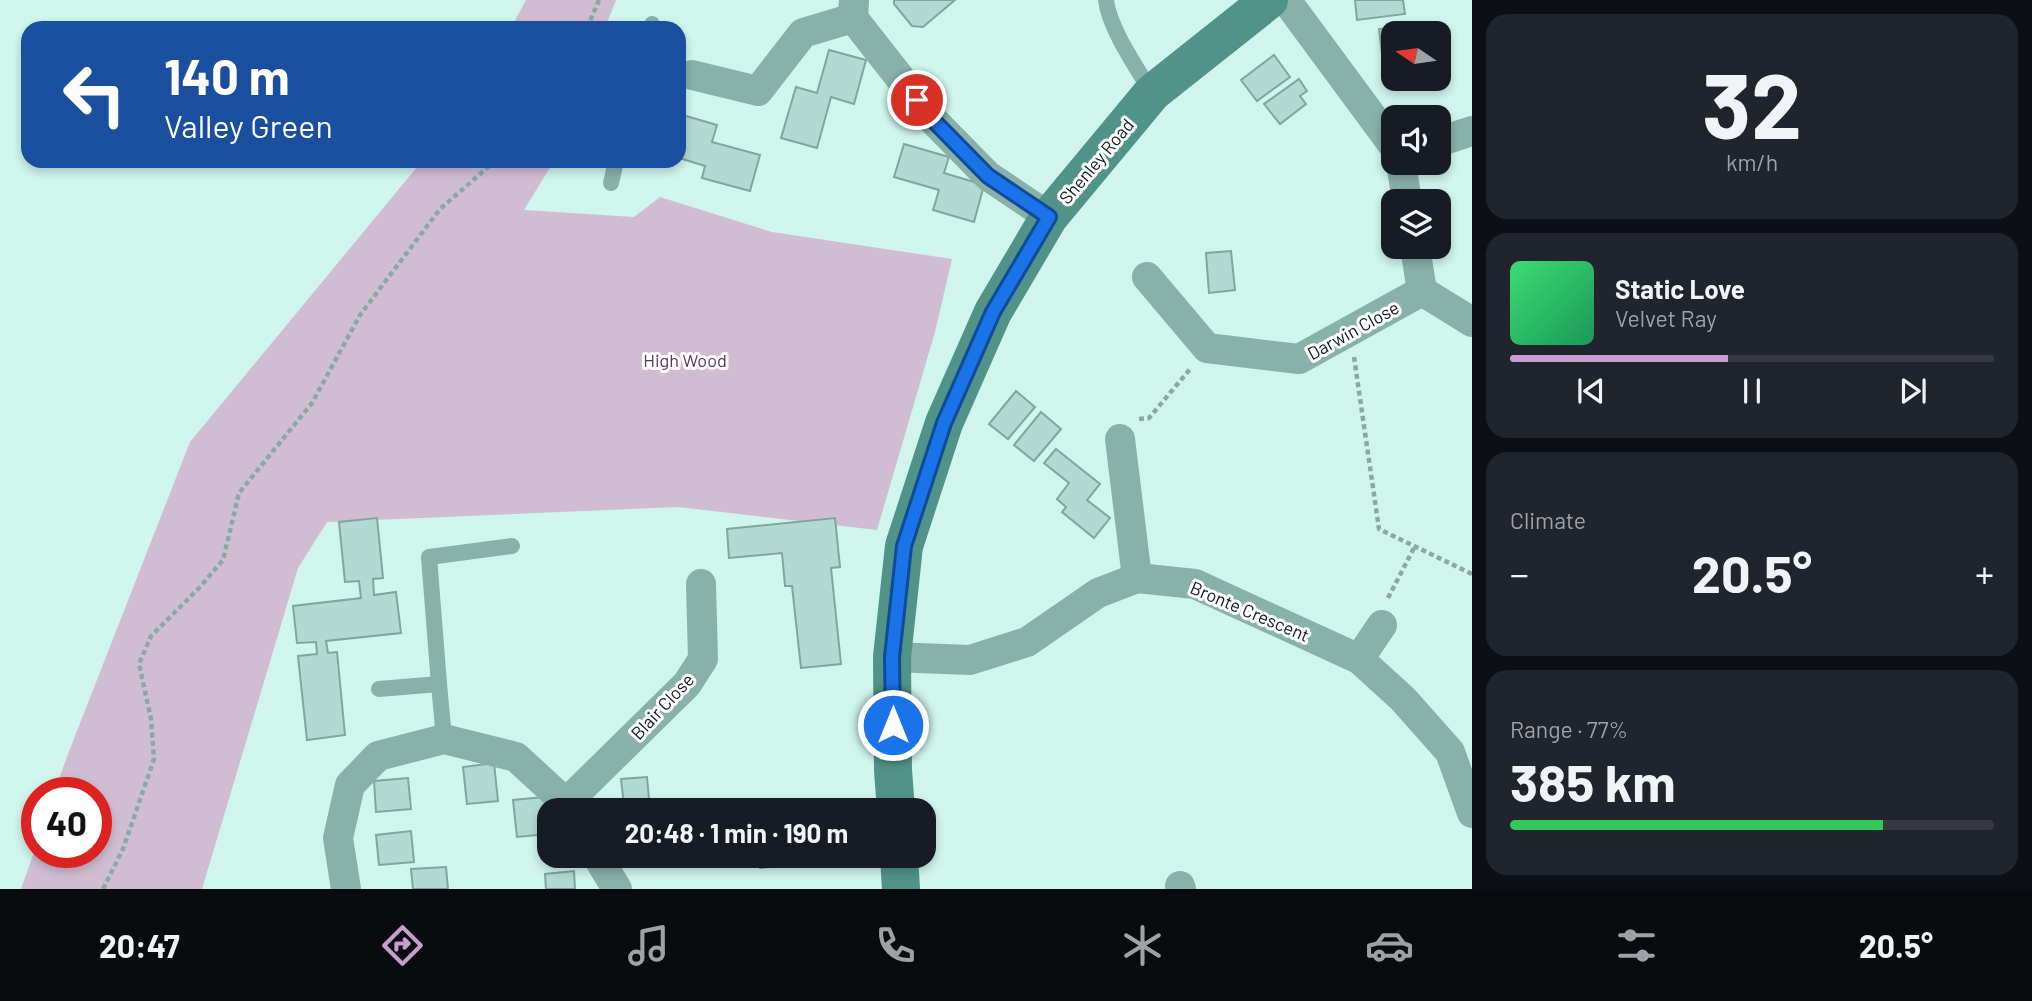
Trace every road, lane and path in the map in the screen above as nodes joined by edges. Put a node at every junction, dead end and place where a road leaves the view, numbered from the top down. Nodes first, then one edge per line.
1 (599, 0) edge
2 (1106, 0) edge
3 (1269, 0) edge
4 (1286, 0) edge
5 (854, 9) edge
6 (590, 21) edge
7 (686, 73) edge
8 (1152, 93) junction
9 (1381, 129) edge
10 (1472, 131) edge
11 (1451, 138) edge
12 (487, 168) edge
13 (614, 168) edge
14 (611, 183) dead end
15 (1049, 217) junction
16 (1417, 259) edge
17 (1147, 277) dead end
18 (1422, 291) junction
19 (1472, 322) edge
20 (1351, 332) junction
21 (1208, 348) junction
22 (1120, 439) joint
23 (512, 546) dead end
24 (1415, 546) junction
25 (1472, 574) edge
26 (1137, 578) junction
27 (701, 584) dead end
28 (1381, 625) joint
29 (892, 657) junction
30 (1359, 659) junction
31 (439, 684) junction
32 (379, 690) dead end
33 (444, 739) junction
34 (559, 798) edge
35 (577, 798) edge
36 (895, 798) edge
37 (1472, 814) edge
38 (604, 868) edge
39 (900, 868) edge
40 (103, 889) edge
41 (346, 889) edge
42 (617, 889) edge
43 (901, 889) edge

1 - 6 path
2 - 8 lane
3 - 8 street, Shenley Road
4 - 9 street
5 - 7 street
5 - 15 street
8 - 15 street, Shenley Road
10 - 11 street
12 - 40 path
13 - 14 lane
15 - 29 street, Shenley Road
16 - 18 street
17 - 21 street
18 - 19 street
18 - 20 street, Darwin Close
20 - 21 street, Darwin Close
20 - 24 path
21 - 22 path
22 - 26 street
23 - 31 lane
24 - 25 path
24 - 28 path
26 - 29 street, Bronte Crescent
26 - 30 street, Bronte Crescent
27 - 35 street, Blair Close
28 - 30 street
29 - 36 street, Shenley Road
30 - 37 street, Bronte Crescent
31 - 32 lane
31 - 33 lane
33 - 34 street
33 - 41 street
38 - 42 street
39 - 43 street

